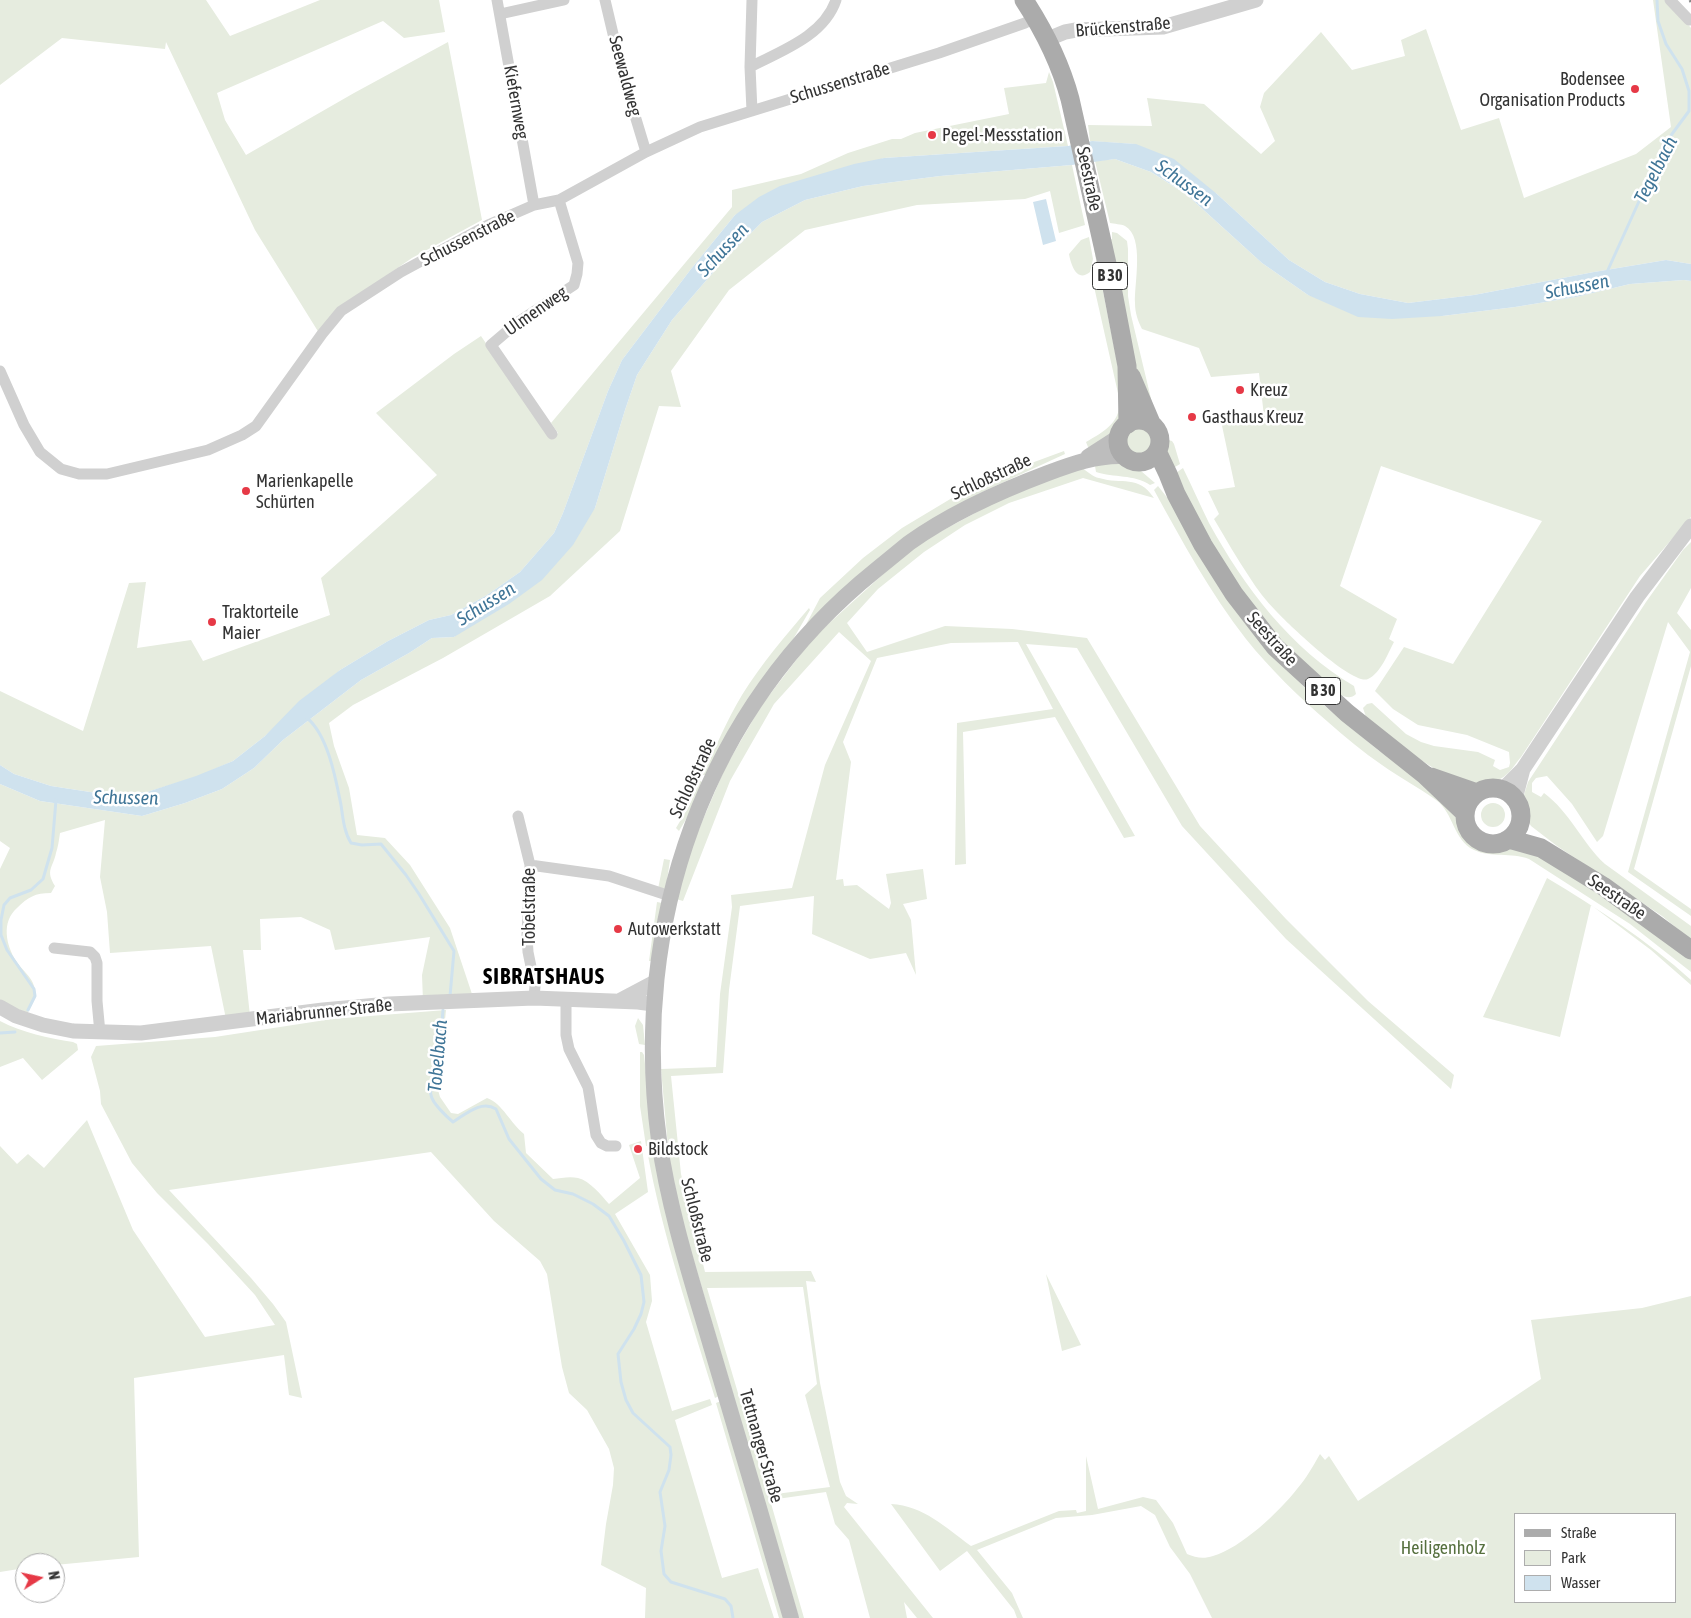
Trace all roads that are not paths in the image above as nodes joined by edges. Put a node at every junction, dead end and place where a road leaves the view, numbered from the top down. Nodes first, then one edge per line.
1 (497, 0) edge
2 (564, 0) edge
3 (605, 0) edge
4 (752, 0) edge
5 (836, 0) edge
6 (1024, 0) edge
7 (1670, 0) edge
8 (1249, 1) edge
9 (500, 14) junction
10 (1035, 17) junction
11 (1689, 20) dead end
12 (1048, 40) junction
13 (750, 67) junction
14 (752, 110) junction
15 (646, 152) junction
16 (559, 200) junction
17 (534, 205) junction
18 (1127, 366) junction
19 (0, 371) edge
20 (1151, 423) junction
21 (1123, 430) junction
22 (552, 434) dead end
23 (1158, 453) junction
24 (1124, 456) junction
25 (1084, 460) junction
26 (1141, 463) junction
27 (1176, 494) junction
28 (1691, 526) edge
29 (1425, 775) junction
30 (1477, 793) junction
31 (1508, 794) junction
32 (1465, 814) junction
33 (518, 816) dead end
34 (1520, 820) junction
35 (1509, 839) junction
36 (1541, 848) junction
37 (530, 865) junction
38 (670, 896) junction
39 (54, 948) dead end
40 (1691, 950) edge
41 (655, 982) junction
42 (534, 998) junction
43 (566, 999) junction
44 (619, 1002) junction
45 (653, 1004) junction
46 (0, 1007) edge
47 (100, 1033) junction
48 (616, 1146) dead end
49 (693, 1284) joint
50 (791, 1618) edge

1 - 9 street, Kiefernweg
2 - 9 street
3 - 15 street, Seewaldweg
4 - 13 street
5 - 13 street
6 - 10 main road, Seestraße / B 30
7 - 11 street
8 - 12 street, Brückenstraße
9 - 17 street, Kiefernweg
10 - 12 main road, Seestraße / B 30
10 - 14 street, Schussenstraße
12 - 18 main road, Seestraße / B 30
13 - 14 street
14 - 15 street, Schussenstraße
15 - 16 street, Schussenstraße
16 - 17 street, Schussenstraße
16 - 22 street, Ulmenweg
17 - 19 street, Schussenstraße
18 - 20 main road, Seestraße / B 30
18 - 21 main road, Seestraße / B 30
20 - 21 main road
20 - 23 main road
21 - 24 main road
21 - 25 main road, Schloßstraße
23 - 26 main road
23 - 27 main road, Seestraße / B 30
24 - 25 main road, Schloßstraße
24 - 26 main road
25 - 38 main road, Schloßstraße
26 - 27 main road, Seestraße / B 30
27 - 29 main road, Seestraße / B 30
28 - 31 street
29 - 30 main road, Seestraße / B 30
29 - 32 main road, Seestraße / B 30
30 - 31 main road, Seestraße
30 - 32 main road
31 - 34 main road, Seestraße
32 - 35 main road, Seestraße
33 - 37 street, Tobelstraße
34 - 35 main road
34 - 36 main road, Seestraße
35 - 36 main road, Seestraße
36 - 40 main road, Seestraße
37 - 38 street
37 - 42 street, Tobelstraße
38 - 41 main road, Schloßstraße
39 - 47 street
41 - 44 street
41 - 45 main road, Schloßstraße
42 - 43 street, Mariabrunner Straße
42 - 47 street, Mariabrunner Straße
43 - 44 street, Mariabrunner Straße
43 - 48 street
44 - 45 street, Mariabrunner Straße
45 - 49 main road, Schloßstraße
46 - 47 street, Mariabrunner Straße
49 - 50 main road, Tettnanger Straße

